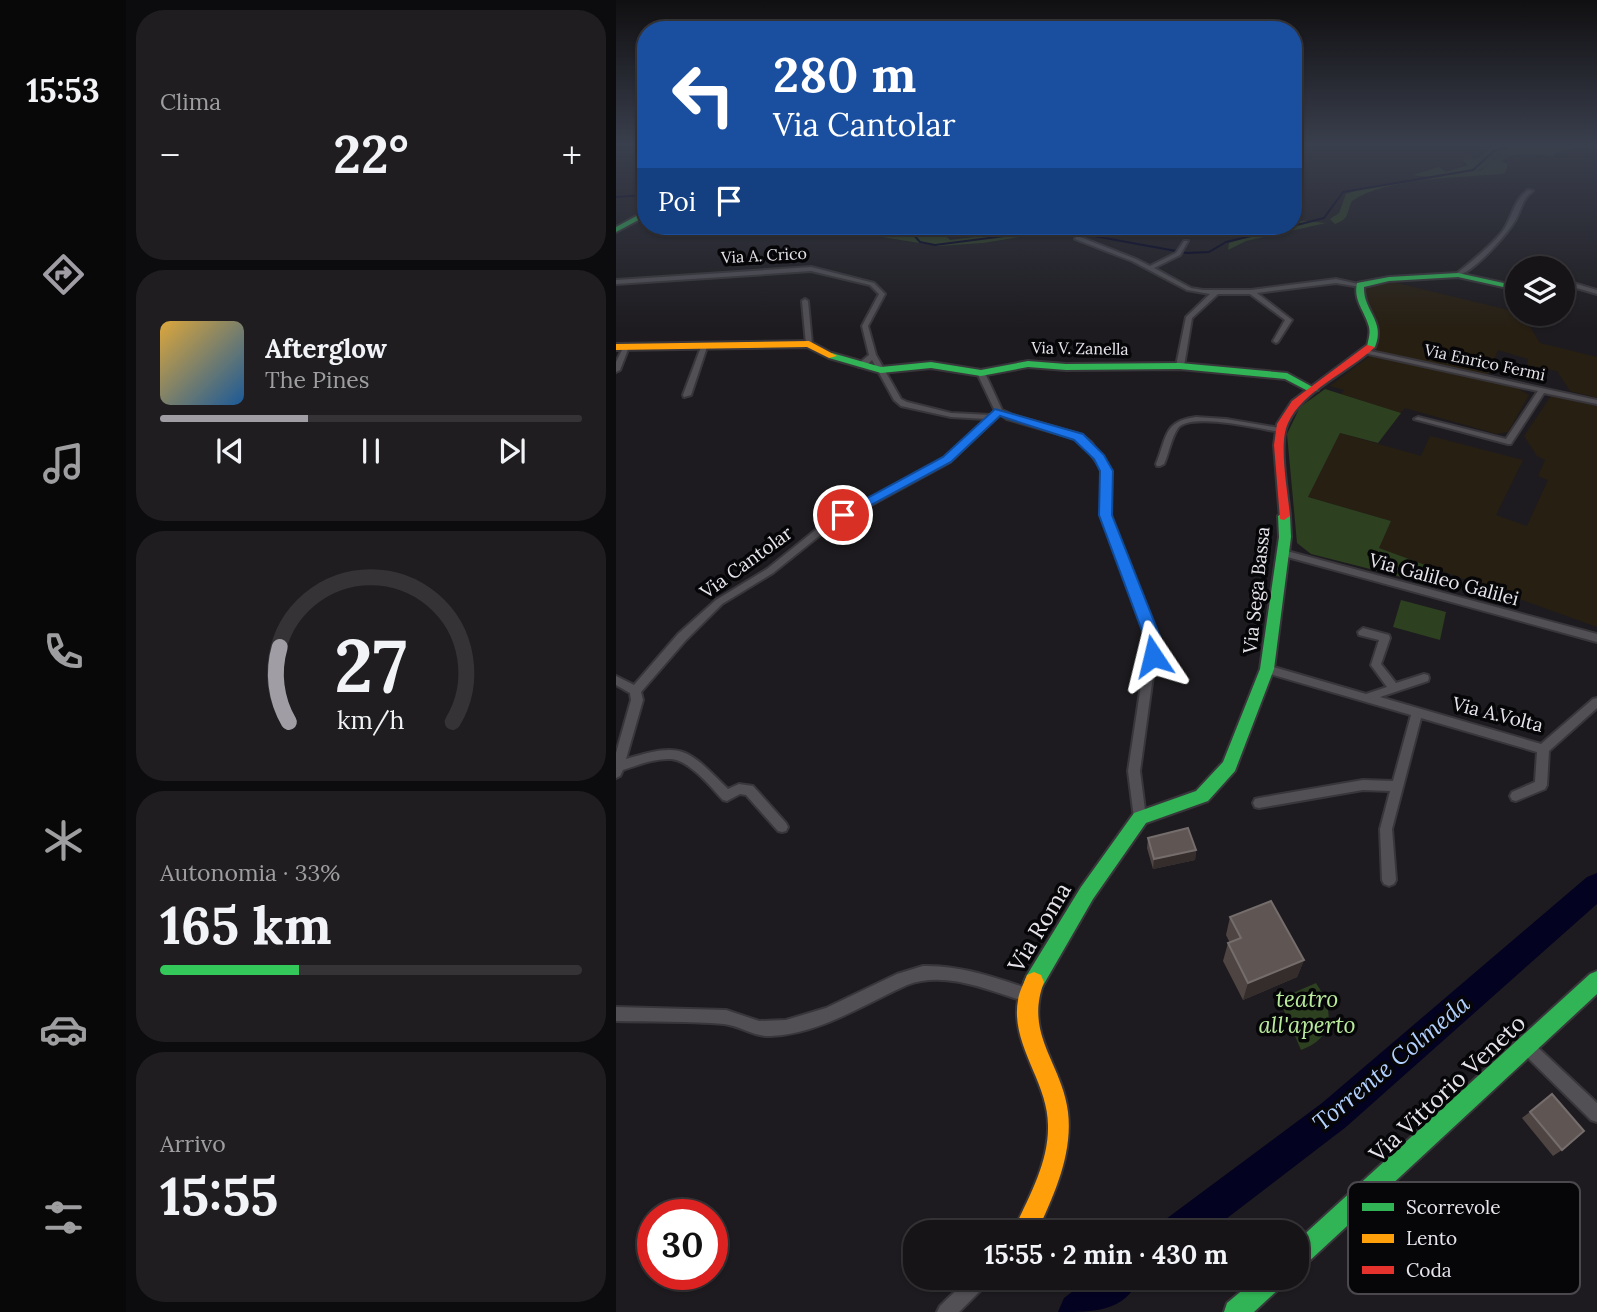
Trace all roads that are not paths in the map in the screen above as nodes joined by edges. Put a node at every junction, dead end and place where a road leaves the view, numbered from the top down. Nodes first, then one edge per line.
1 (1516, 207) edge
2 (637, 218) edge
3 (616, 230) edge
4 (1080, 235) edge
5 (1186, 242) dead end
6 (1150, 268) junction
7 (1458, 275) junction
8 (616, 282) edge
9 (1360, 285) junction
10 (1505, 285) edge
11 (1575, 286) edge
12 (1251, 292) junction
13 (1597, 292) edge
14 (1215, 293) junction
15 (805, 301) dead end
16 (1276, 341) dead end
17 (809, 344) junction
18 (621, 347) edge
19 (704, 347) junction
20 (1366, 352) junction
21 (873, 355) junction
22 (862, 365) junction
23 (1180, 366) junction
24 (616, 370) edge
25 (881, 370) junction
26 (981, 373) junction
27 (1544, 389) junction
28 (1313, 390) junction
29 (687, 395) dead end
30 (1597, 402) edge
31 (994, 414) junction
32 (1418, 419) dead end
33 (1280, 430) junction
34 (1160, 464) dead end
35 (1283, 553) junction
36 (1363, 632) dead end
37 (1597, 638) edge
38 (1267, 669) junction
39 (1424, 678) dead end
40 (616, 680) edge
41 (1395, 688) junction
42 (635, 691) junction
43 (1366, 698) junction
44 (1597, 702) edge
45 (1417, 713) junction
46 (1543, 750) junction
47 (618, 769) edge
48 (1397, 786) junction
49 (1516, 796) dead end
50 (1259, 803) dead end
51 (1140, 818) junction
52 (782, 827) dead end
53 (1388, 880) dead end
54 (1597, 981) edge
55 (1027, 995) junction
56 (616, 1014) edge
57 (1526, 1046) junction
58 (1597, 1114) edge
59 (1378, 1182) edge
60 (1348, 1209) edge
61 (1031, 1220) edge
62 (1309, 1245) edge
63 (969, 1290) edge
64 (1261, 1290) edge
65 (946, 1312) edge
66 (1236, 1312) edge

1 - 7 street
2 - 3 street
4 - 6 street
5 - 6 street
6 - 14 street
7 - 9 street
7 - 10 street
8 - 21 street, Via A. Crico
9 - 12 street
9 - 20 street
11 - 13 street
12 - 14 street
12 - 16 street
14 - 23 street
15 - 17 street
17 - 19 street
17 - 22 street
18 - 19 street
18 - 24 street
19 - 29 street
20 - 27 street, Via Enrico Fermi
20 - 28 street
21 - 22 street
21 - 25 street, Via A. Crico
22 - 25 street
23 - 26 street, Via V. Zanella
23 - 28 street, Via V. Zanella
25 - 26 street
25 - 31 street, Via A. Crico
26 - 31 street
27 - 30 street, Via Enrico Fermi
27 - 32 street
28 - 33 street
31 - 42 street, Via Cantolar
31 - 51 street
33 - 34 street
33 - 35 street, Via Sega Bassa
35 - 37 street, Via Galileo Galilei
35 - 38 street, Via Sega Bassa
36 - 41 street
38 - 43 street, Via A.Volta
38 - 51 street, Via Sega Bassa
39 - 41 street
40 - 42 street
41 - 43 street
42 - 47 street
43 - 45 street, Via A.Volta
44 - 46 street, Via A.Volta
45 - 46 street, Via A.Volta
45 - 48 street
46 - 49 street
47 - 52 street
48 - 50 street
48 - 53 street
51 - 55 street, Via Roma
54 - 57 street, Via Vittorio Veneto
55 - 56 street
55 - 61 street, Via Roma
57 - 58 street
57 - 59 street, Via Vittorio Veneto
60 - 62 street, Via Vittorio Veneto
63 - 65 street
64 - 66 street

